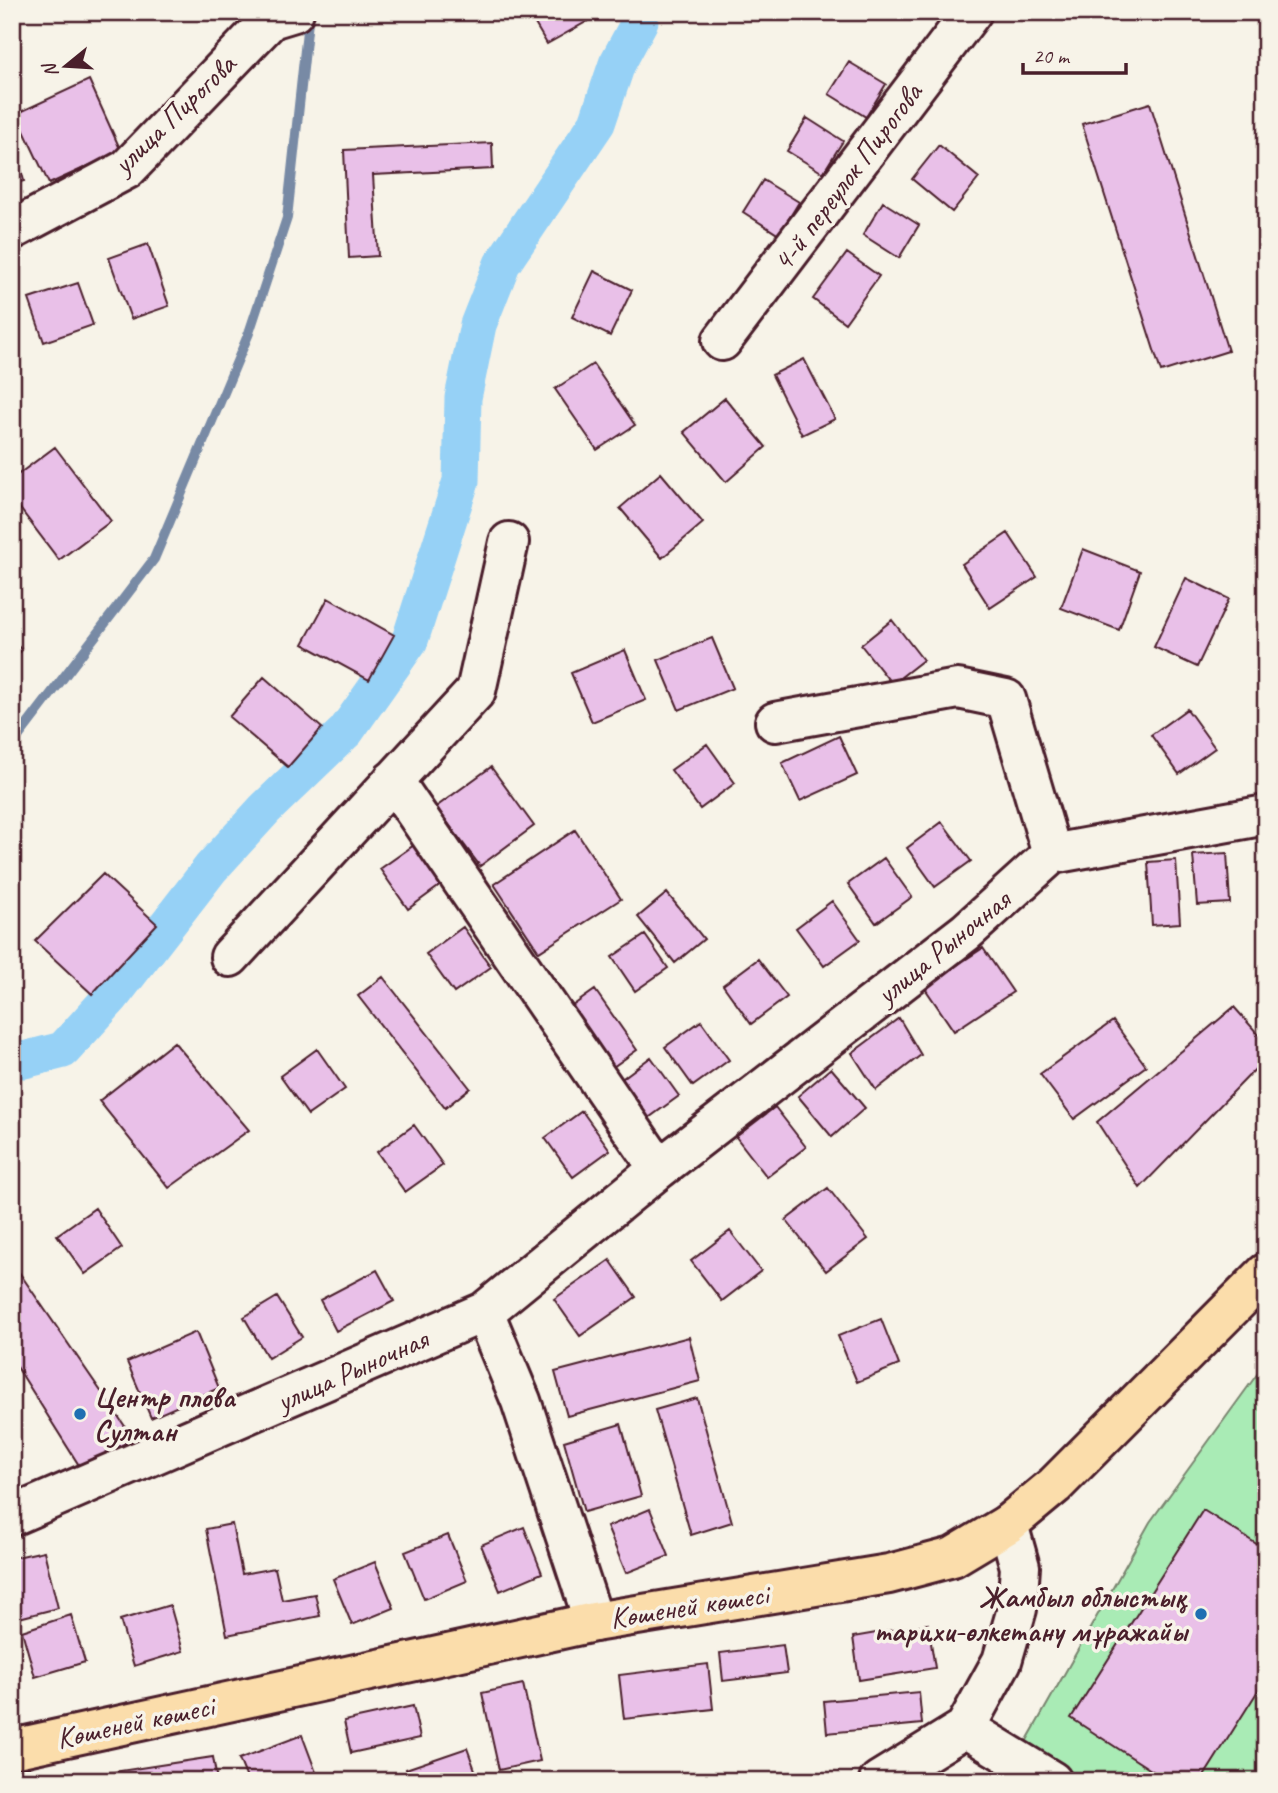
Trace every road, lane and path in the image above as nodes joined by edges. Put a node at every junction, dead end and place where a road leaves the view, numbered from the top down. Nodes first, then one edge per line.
1 (972, 12) edge
2 (274, 14) edge
3 (12, 230) edge
4 (722, 341) dead end
5 (509, 542) dead end
6 (775, 722) dead end
7 (393, 780) junction
8 (1266, 815) edge
9 (1052, 855) junction
10 (230, 957) dead end
11 (659, 1169) junction
12 (1266, 1273) edge
13 (484, 1312) junction
14 (12, 1516) edge
15 (1008, 1524) junction
16 (594, 1622) junction
17 (965, 1728) junction
18 (12, 1749) edge
19 (879, 1781) edge
20 (1052, 1781) edge

1 - 4 street, 4-й переулок Пирогова
2 - 3 street, улица Пирогова
5 - 7 street
6 - 9 street
7 - 10 street
7 - 11 street
8 - 9 street
9 - 11 street, улица Рыночная
11 - 13 street, улица Рыночная
12 - 15 main road, Көшеней көшесі
13 - 14 street, улица Рыночная
13 - 16 street
15 - 16 main road, Көшеней көшесі
15 - 17 street
16 - 18 main road, Көшеней көшесі
17 - 19 street
17 - 20 street

